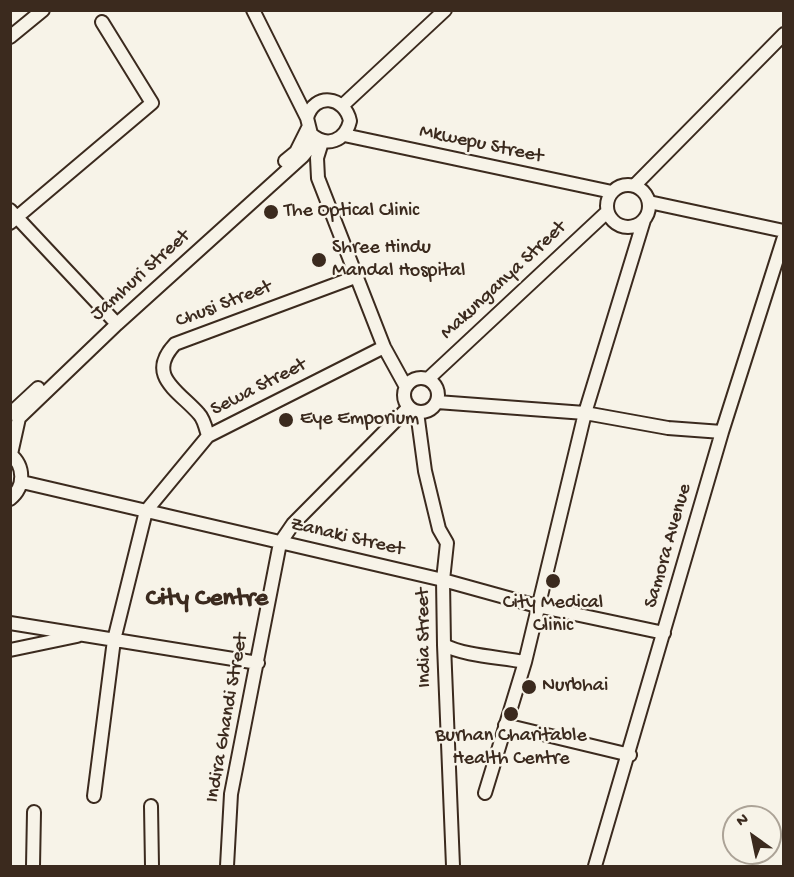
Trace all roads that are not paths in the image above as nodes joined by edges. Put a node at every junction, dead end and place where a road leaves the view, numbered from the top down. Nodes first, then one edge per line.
1 (43, 10) edge
2 (253, 10) edge
3 (445, 10) edge
4 (102, 22) dead end
5 (783, 34) edge
6 (10, 37) edge
7 (293, 91) junction
8 (315, 104) junction
9 (343, 105) junction
10 (307, 123) junction
11 (344, 135) junction
12 (320, 141) junction
13 (634, 186) junction
14 (612, 192) junction
15 (649, 202) junction
16 (607, 212) junction
17 (13, 217) edge
18 (644, 220) junction
19 (783, 231) edge
20 (783, 237) edge
21 (357, 276) junction
22 (115, 321) junction
23 (384, 347) junction
24 (428, 379) junction
25 (406, 387) junction
26 (437, 402) junction
27 (413, 410) junction
28 (585, 413) junction
29 (10, 414) edge
30 (722, 432) junction
31 (208, 436) junction
32 (11, 454) edge
33 (22, 482) junction
34 (10, 500) edge
35 (146, 511) junction
36 (280, 543) junction
37 (443, 580) junction
38 (537, 606) junction
39 (10, 623) edge
40 (664, 633) junction
41 (84, 635) junction
42 (114, 640) junction
43 (444, 645) junction
44 (10, 650) edge
45 (525, 662) junction
46 (258, 663) junction
47 (505, 725) junction
48 (630, 755) junction
49 (486, 793) dead end
50 (94, 796) dead end
51 (151, 806) dead end
52 (34, 812) dead end
53 (33, 867) edge
54 (152, 867) edge
55 (227, 867) edge
56 (453, 867) edge
57 (595, 867) edge

1 - 6 street
2 - 7 street
3 - 9 street
4 - 17 street
5 - 13 street
7 - 8 street
7 - 10 street
8 - 9 street
8 - 10 street
9 - 11 street
10 - 12 street
10 - 22 street, Jamhuri Street
11 - 12 street
11 - 14 street, Mkwepu Street
12 - 21 street
12 - 22 street, Jamhuri Street
13 - 14 street, Mkwepu Street
13 - 15 street
14 - 16 street
15 - 18 street
15 - 19 street
16 - 18 street
16 - 24 street, Makunganya Street
17 - 22 street
18 - 28 street
20 - 30 street, Samora Avenue
21 - 23 street
21 - 31 street, Chusi Street
22 - 29 street, Jamhuri Street
22 - 32 street, Jamhuri Street
23 - 25 street
23 - 31 street, Sewa Street
24 - 25 street
24 - 26 street
25 - 27 street
26 - 27 street
26 - 28 street
27 - 36 street
27 - 37 street, India Street
28 - 30 street
28 - 38 street
30 - 40 street, Samora Avenue
31 - 35 street, Sewa Street
32 - 33 street
33 - 34 street
33 - 35 street, Zanaki Street
35 - 36 street, Zanaki Street
35 - 42 street
36 - 37 street, Zanaki Street
36 - 46 street, Indira Ghandi Street
37 - 38 street, Zanaki Street
37 - 43 street, India Street
38 - 40 street, Zanaki Street
38 - 45 street
39 - 41 street
40 - 48 street, Samora Avenue
41 - 42 street
41 - 44 street
42 - 46 street
42 - 50 street
43 - 45 street
43 - 56 street, India Street
45 - 47 street
46 - 55 street, Indira Ghandi Street
47 - 48 street
47 - 49 street
48 - 57 street, Samora Avenue
51 - 54 street
52 - 53 street

